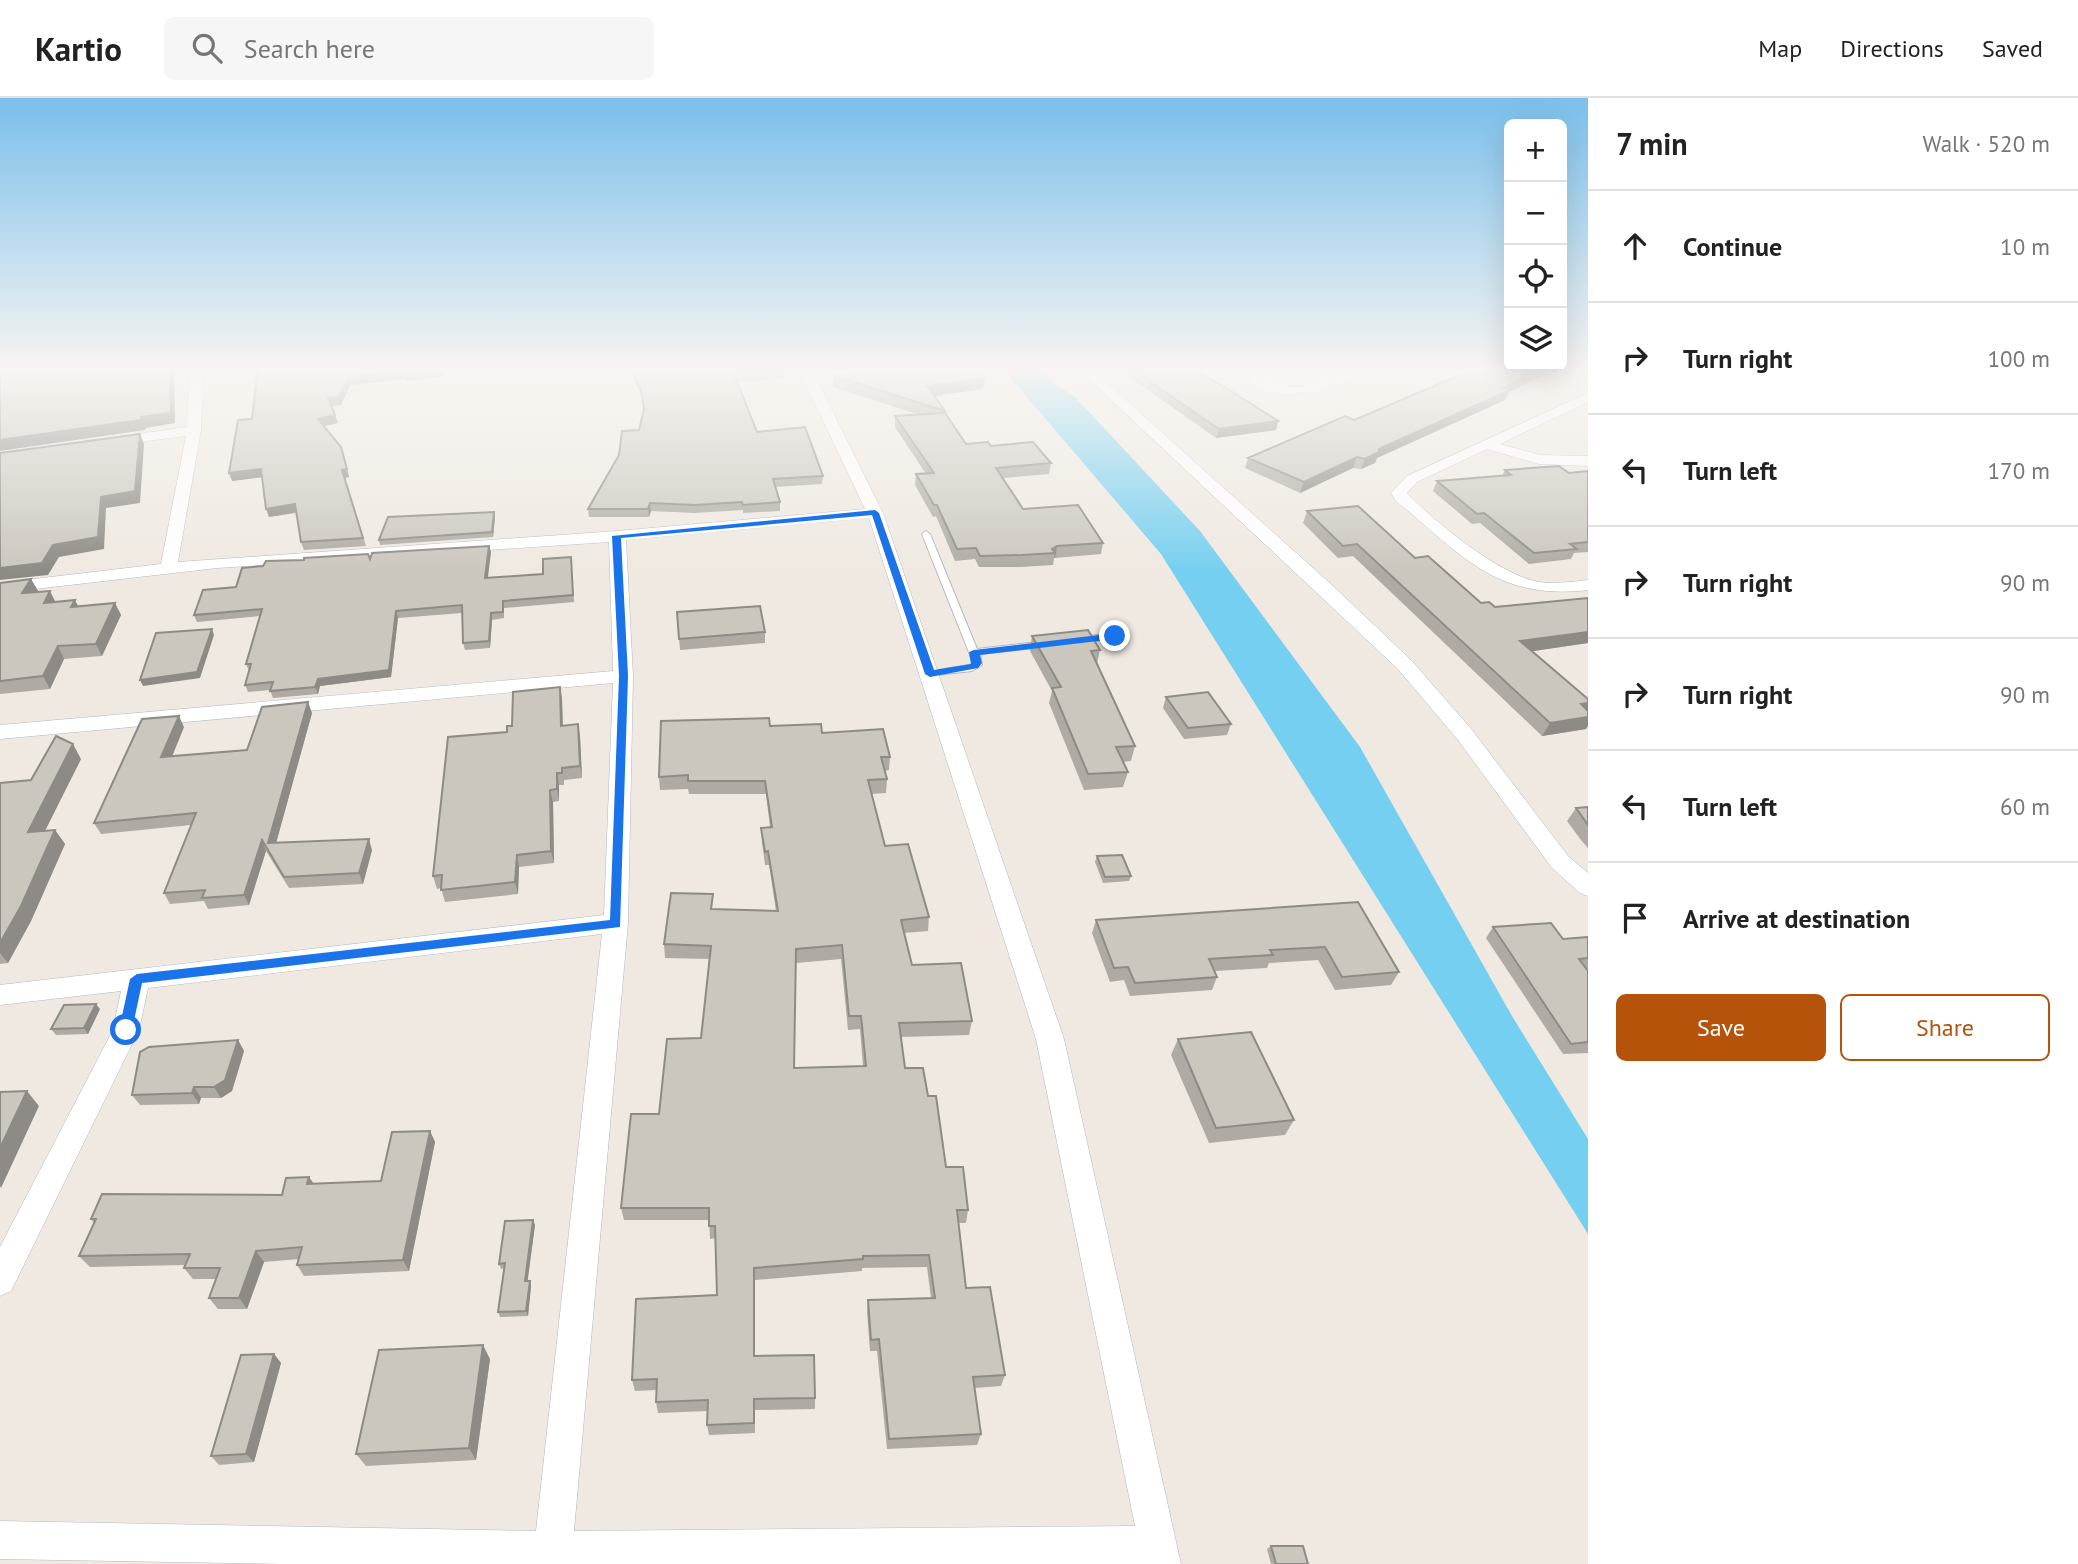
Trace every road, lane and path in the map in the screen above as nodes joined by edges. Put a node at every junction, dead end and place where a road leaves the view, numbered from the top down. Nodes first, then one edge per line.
1 (150, 436) edge
2 (193, 436) edge
3 (838, 436) edge
4 (1158, 436) edge
5 (1506, 436) edge
6 (97, 444) edge
7 (1488, 445) junction
8 (1588, 461) edge
9 (875, 513) junction
10 (926, 534) dead end
11 (617, 536) junction
12 (169, 567) junction
13 (1588, 585) edge
14 (0, 588) edge
15 (1115, 636) dead end
16 (974, 652) junction
17 (930, 674) junction
18 (624, 676) junction
19 (0, 732) edge
20 (1588, 887) edge
21 (616, 923) junction
22 (137, 979) junction
23 (0, 995) edge
24 (0, 1280) edge
25 (0, 1540) edge
26 (553, 1550) junction
27 (1160, 1555) edge

1 - 6 street
2 - 12 street
3 - 9 street
4 - 20 street
5 - 7 street
7 - 8 street
7 - 13 street
9 - 11 street
9 - 17 street
10 - 16 lane
11 - 12 street
11 - 18 street
12 - 14 street
15 - 16 lane
16 - 17 lane
17 - 27 street
18 - 19 street
18 - 21 street
21 - 22 street
21 - 26 street
22 - 23 street
22 - 24 street
25 - 26 street
26 - 27 street

